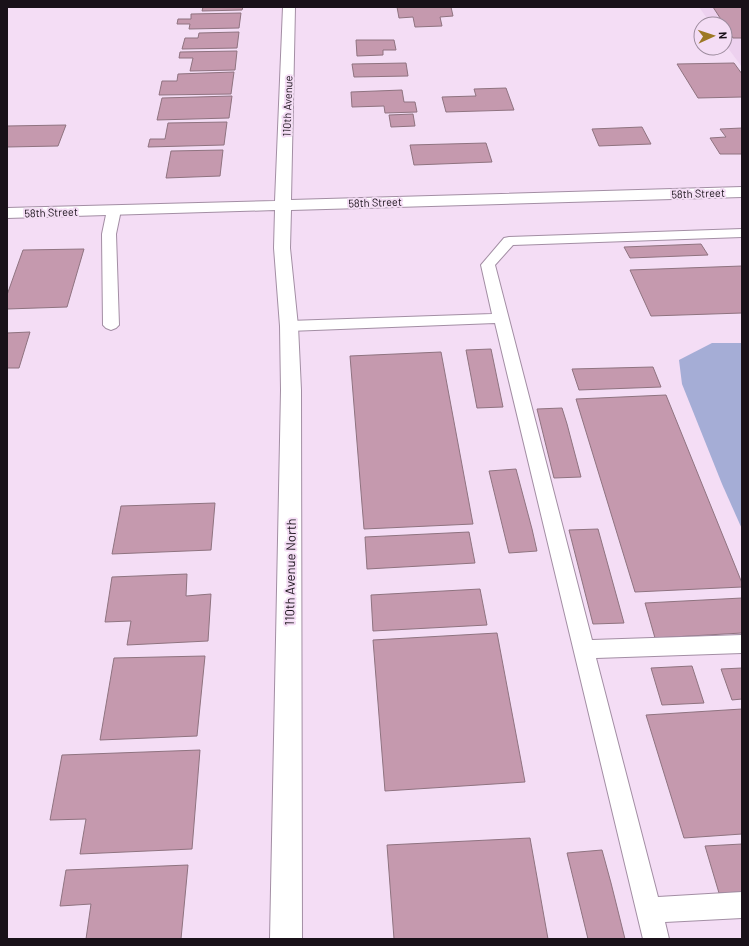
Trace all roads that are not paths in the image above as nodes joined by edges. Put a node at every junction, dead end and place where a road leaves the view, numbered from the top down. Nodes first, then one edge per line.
1 (289, 7) edge
2 (742, 192) edge
3 (284, 205) junction
4 (114, 210) junction
5 (7, 213) edge
6 (742, 233) edge
7 (501, 318) junction
8 (111, 325) dead end
9 (289, 326) junction
10 (742, 644) edge
11 (584, 649) junction
12 (742, 905) edge
13 (649, 910) junction
14 (286, 939) edge
15 (656, 939) edge

1 - 3 street, 110th Avenue
2 - 3 street, 58th Street
3 - 4 street, 58th Street
3 - 9 street, 110th Avenue North
4 - 5 street, 58th Street
4 - 8 lane
6 - 7 lane
7 - 9 lane
7 - 11 lane
9 - 14 street, 110th Avenue North
10 - 11 lane
11 - 13 lane
12 - 13 lane
13 - 15 lane

